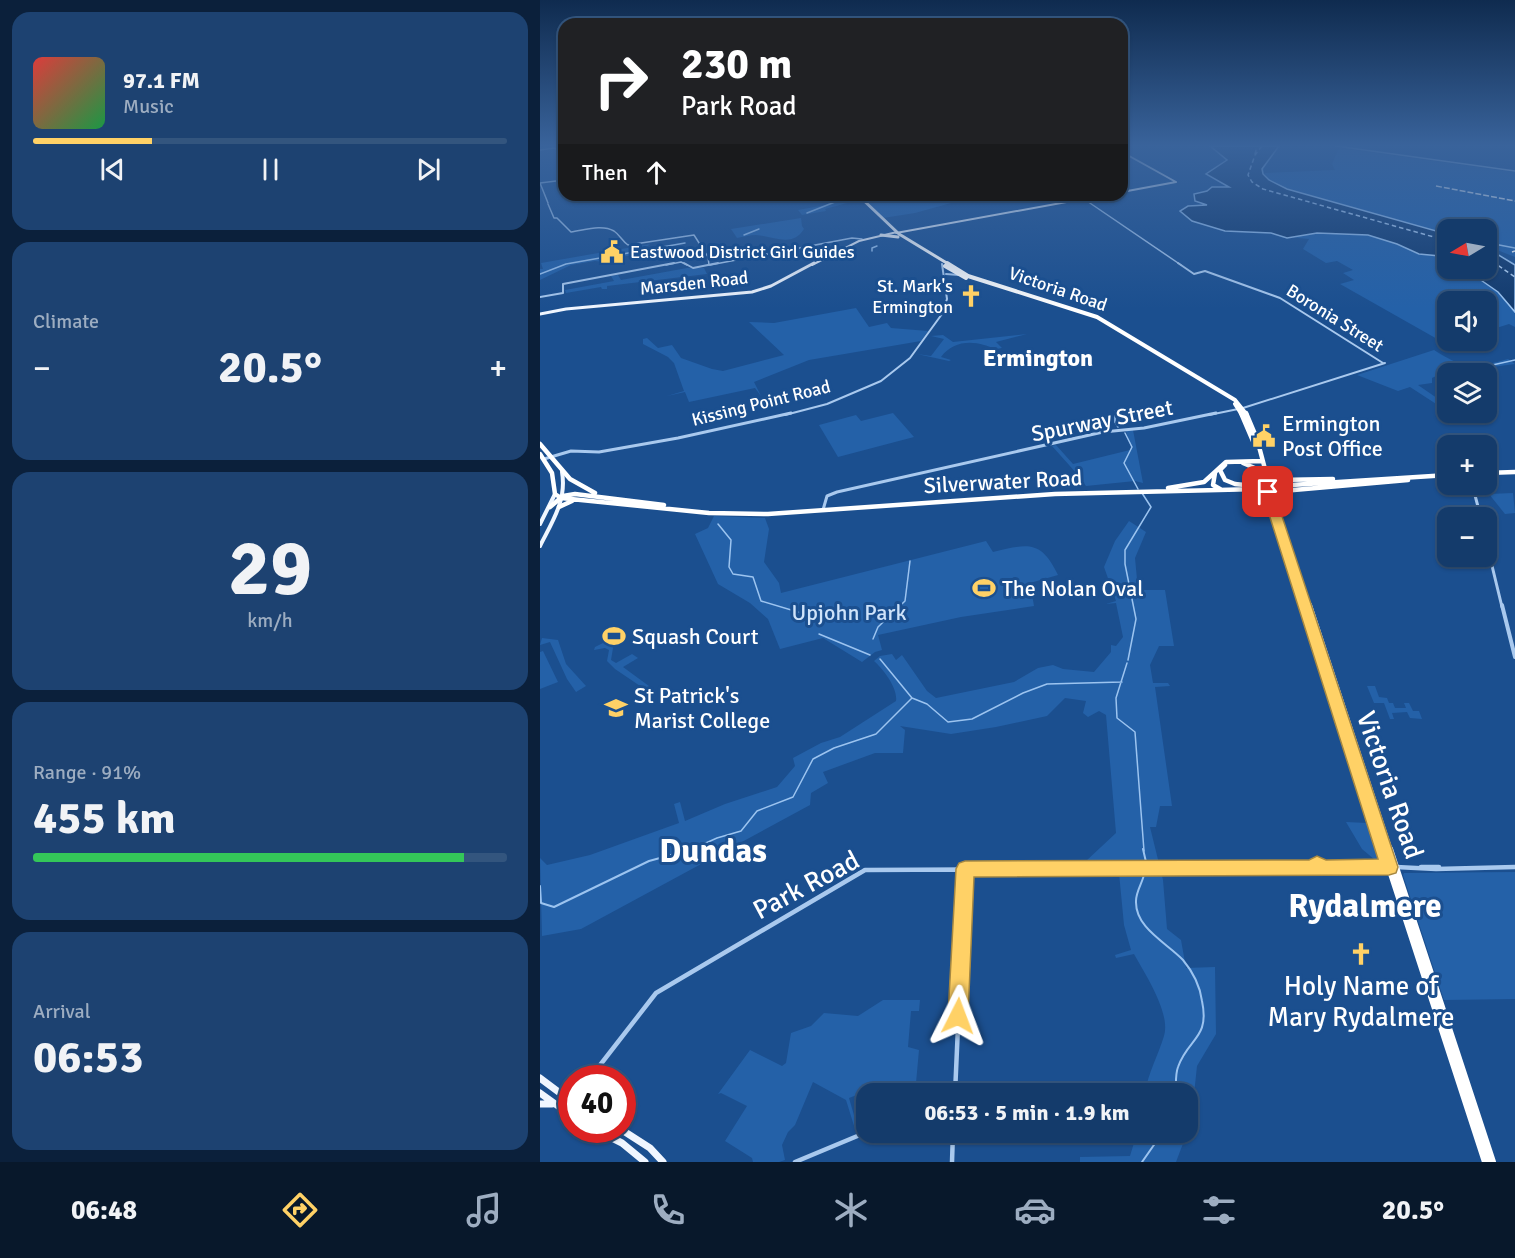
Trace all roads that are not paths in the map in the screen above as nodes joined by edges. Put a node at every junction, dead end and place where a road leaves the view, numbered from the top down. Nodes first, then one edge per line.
1 (547, 200) edge
2 (862, 201) edge
3 (862, 201) edge
4 (1073, 201) edge
5 (1087, 201) edge
6 (887, 228) junction
7 (895, 234) junction
8 (881, 235) junction
9 (862, 239) junction
10 (942, 262) junction
11 (707, 265) junction
12 (951, 271) junction
13 (945, 274) junction
14 (961, 276) junction
15 (977, 280) junction
16 (540, 297) edge
17 (540, 314) edge
18 (1383, 364) joint
19 (1241, 408) junction
20 (540, 444) edge
21 (1257, 455) junction
22 (542, 456) edge
23 (551, 456) junction
24 (1241, 461) junction
25 (1260, 461) junction
26 (1216, 469) junction
27 (562, 472) junction
28 (1265, 473) junction
29 (1515, 474) edge
30 (1497, 475) edge
31 (1422, 476) junction
32 (1437, 477) edge
33 (1437, 478) edge
34 (1410, 480) junction
35 (1216, 488) junction
36 (1268, 488) junction
37 (1184, 490) junction
38 (1225, 490) junction
39 (1107, 491) junction
40 (1292, 491) junction
41 (555, 494) junction
42 (562, 497) junction
43 (580, 500) junction
44 (626, 500) junction
45 (1274, 500) junction
46 (1268, 502) junction
47 (550, 507) junction
48 (559, 507) junction
49 (823, 508) junction
50 (540, 525) edge
51 (1282, 536) junction
52 (540, 546) edge
53 (1291, 550) junction
54 (1492, 567) edge
55 (1294, 574) junction
56 (1515, 657) edge
57 (1392, 867) junction
58 (1515, 867) edge
59 (965, 869) junction
60 (600, 1065) edge
61 (541, 1079) edge
62 (955, 1083) edge
63 (557, 1092) edge
64 (540, 1093) edge
65 (540, 1104) edge
66 (554, 1105) junction
67 (558, 1108) edge
68 (856, 1137) edge
69 (636, 1139) edge
70 (622, 1143) edge
71 (953, 1143) edge
72 (645, 1162) edge
73 (663, 1162) edge
74 (795, 1162) edge
75 (952, 1162) edge
76 (1486, 1162) edge
77 (1492, 1162) edge

1 - 11 street
2 - 6 highway, Victoria Road
3 - 7 highway, Victoria Road
4 - 7 main road, Marsden Road
5 - 18 street, Boronia Street
6 - 7 highway, Victoria Road
6 - 8 highway
7 - 8 highway
7 - 8 main road, Marsden Road
7 - 10 highway, Victoria Road
8 - 9 main road, Marsden Road
9 - 11 street
9 - 17 main road, Marsden Road
10 - 12 highway, Victoria Road
10 - 13 street, Kissing Point Road
10 - 15 highway, Victoria Road
11 - 16 street
12 - 13 street
12 - 14 highway, Victoria Road
12 - 15 highway
13 - 14 street
13 - 23 street, Kissing Point Road
14 - 19 highway, Victoria Road
15 - 19 highway, Victoria Road
18 - 19 street, Spurway Street
19 - 21 highway, Victoria Road
19 - 25 highway, Victoria Road
19 - 49 street, Spurway Street
20 - 23 highway
21 - 24 highway
21 - 25 highway, Victoria Road
22 - 23 street, Kissing Point Road
22 - 41 highway, Kissing Point Road
23 - 27 highway
24 - 25 highway
24 - 26 highway
25 - 28 highway, Victoria Road
25 - 36 highway, Victoria Road
26 - 35 highway
26 - 37 highway
27 - 42 main road
27 - 44 highway, Silverwater Road
28 - 31 highway
28 - 36 highway, Victoria Road
29 - 30 highway
31 - 32 highway, Silverwater Road
31 - 36 highway, Silverwater Road
33 - 34 highway, Silverwater Road
34 - 36 highway, Silverwater Road
34 - 40 highway
35 - 36 highway, Silverwater Road
35 - 37 highway, Silverwater Road
35 - 38 highway
36 - 36 highway
36 - 38 highway, Silverwater Road
36 - 40 highway
36 - 45 highway, Victoria Road
36 - 46 highway
36 - 51 highway, Victoria Road
37 - 38 highway, Silverwater Road
37 - 39 highway, Silverwater Road
37 - 39 highway, Silverwater Road
37 - 46 highway
39 - 49 highway, Silverwater Road
40 - 45 highway
41 - 42 highway, Silverwater Road
41 - 47 main road
42 - 43 highway, Silverwater Road
42 - 44 highway, Silverwater Road
42 - 47 highway
42 - 48 main road
43 - 48 highway
43 - 49 highway, Silverwater Road
44 - 49 highway, Silverwater Road
45 - 53 highway, Victoria Road
46 - 51 highway
47 - 50 main road
48 - 52 main road
51 - 55 highway, Victoria Road
53 - 55 highway
53 - 57 highway, Victoria Road
54 - 56 street
55 - 57 highway, Victoria Road
57 - 58 street
57 - 59 street, Park Road
57 - 76 highway, Victoria Road
57 - 77 highway, Victoria Road
59 - 60 street, Park Road
59 - 62 street
61 - 63 main road
64 - 66 main road
65 - 66 main road
66 - 67 main road
68 - 74 street
69 - 73 main road
70 - 72 main road
71 - 75 street

